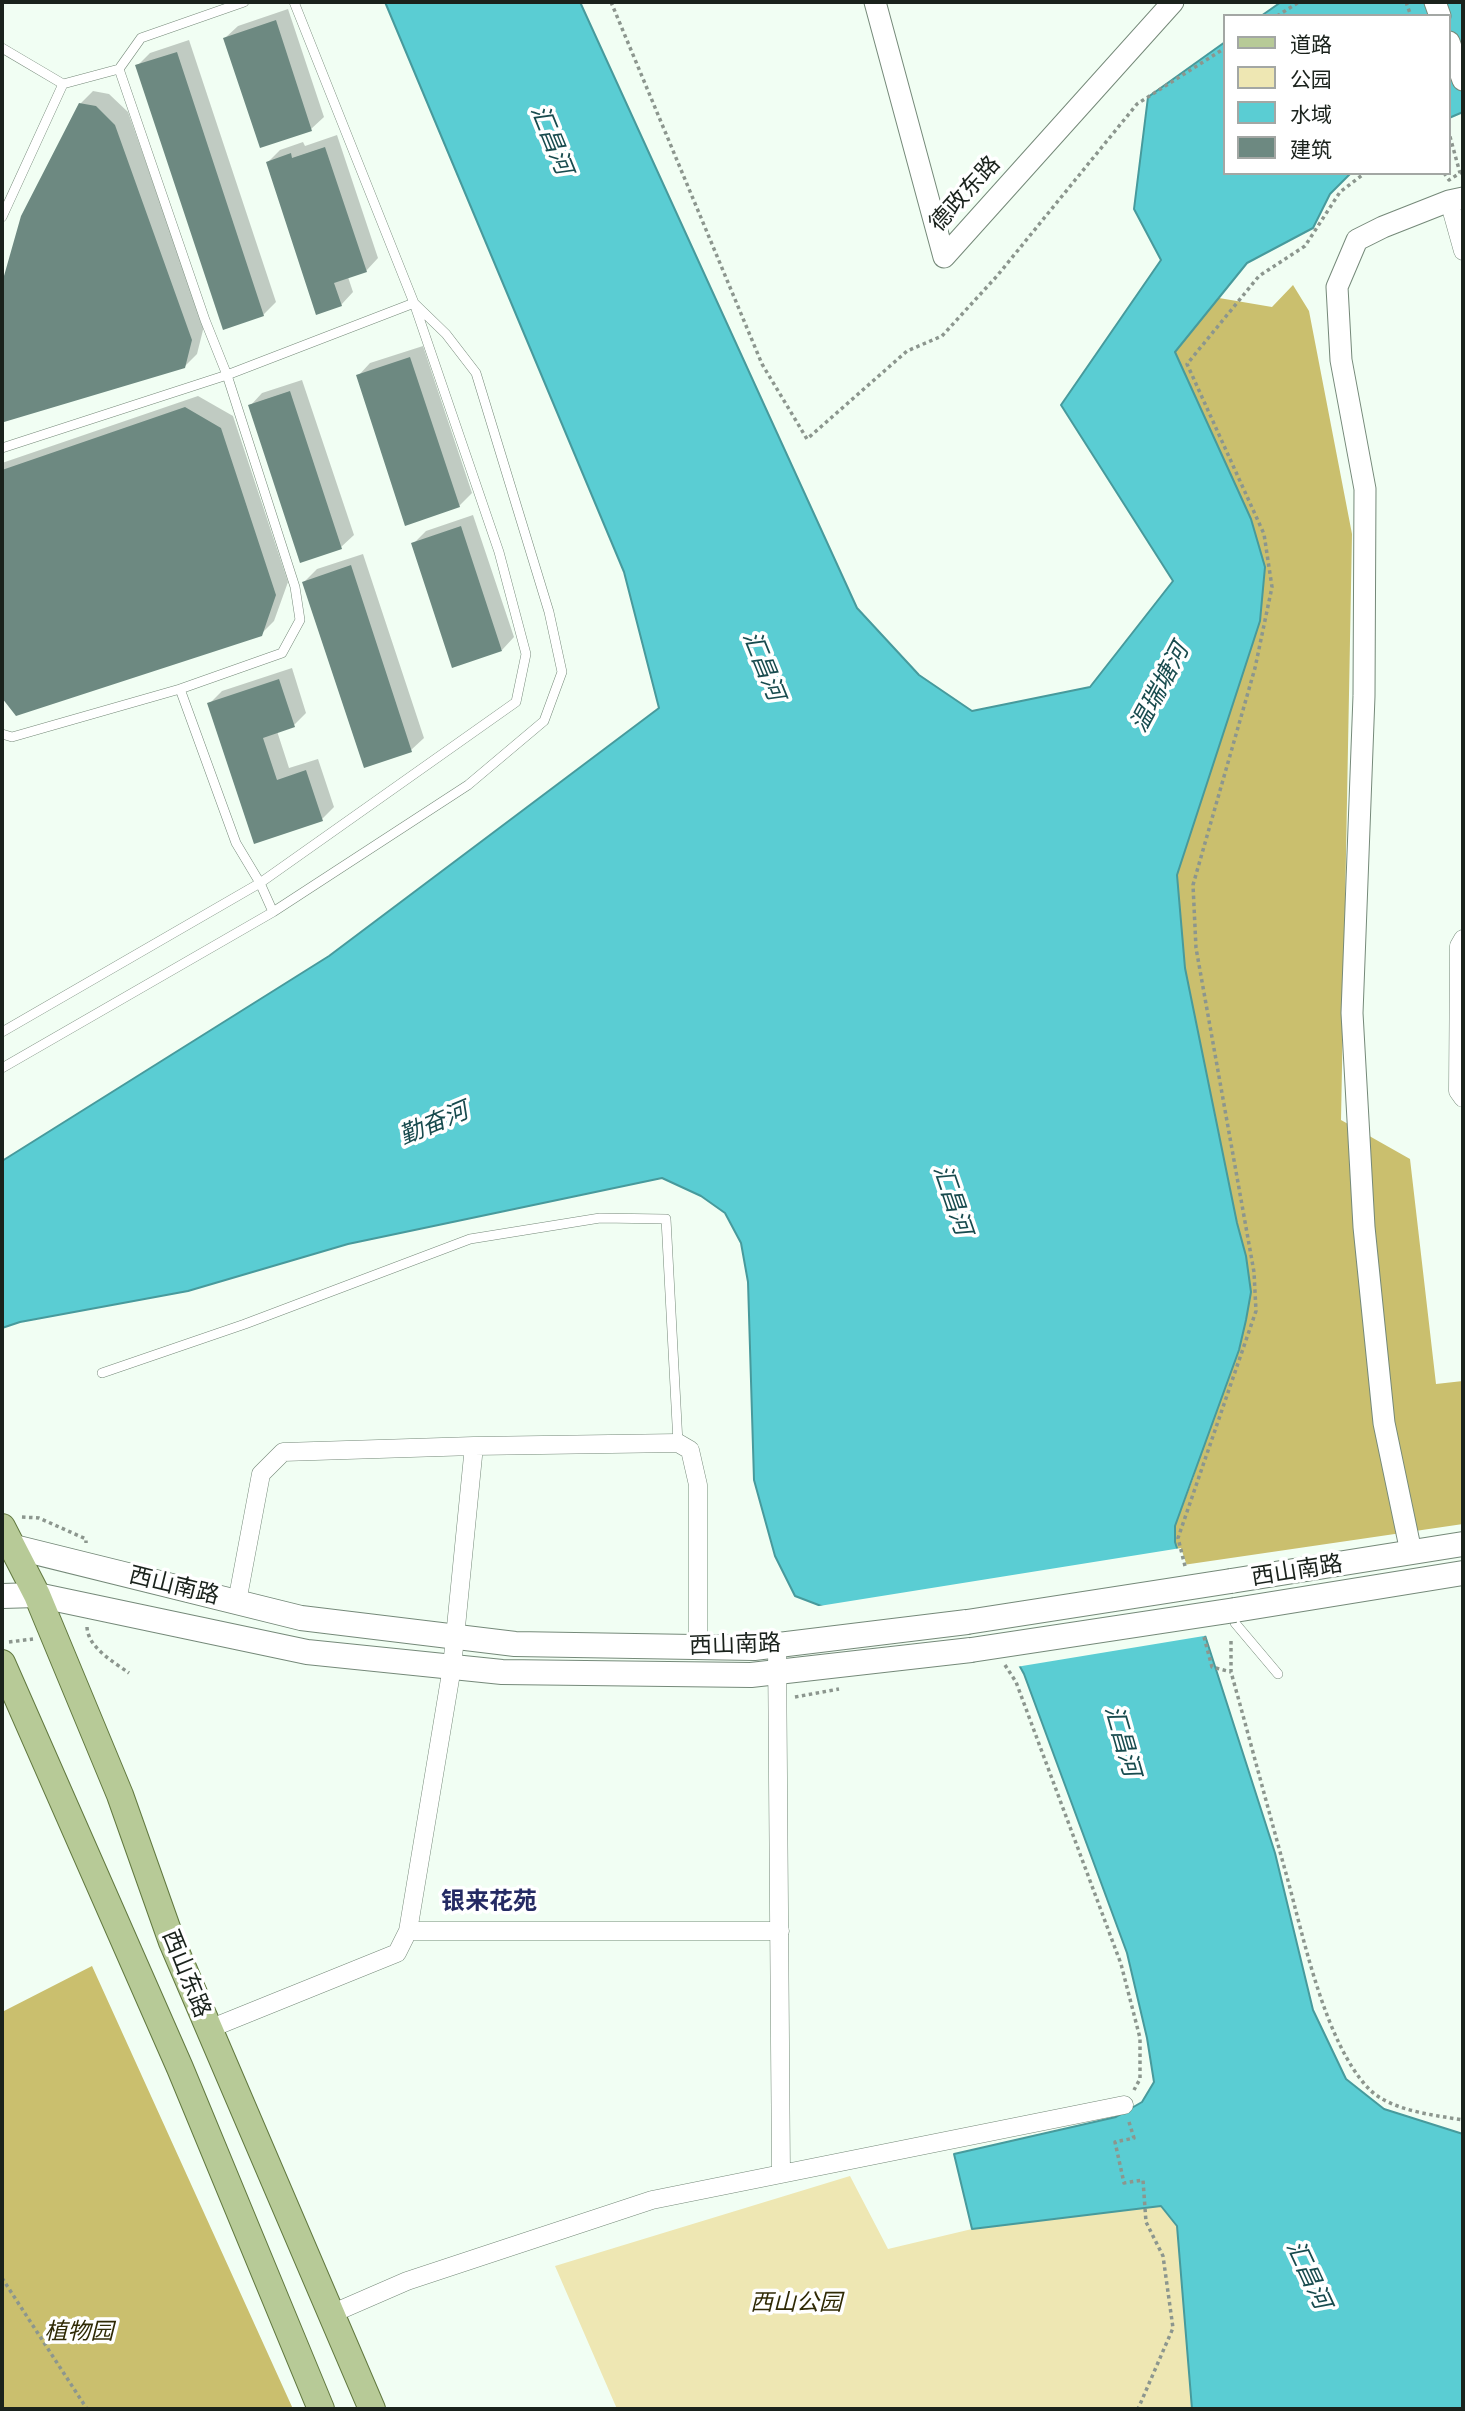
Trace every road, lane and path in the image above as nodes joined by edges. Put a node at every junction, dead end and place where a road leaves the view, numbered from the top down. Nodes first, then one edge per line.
1 (244, 2) edge
2 (294, 2) edge
3 (611, 2) edge
4 (875, 2) edge
5 (1174, 2) edge
6 (1299, 2) edge
7 (1280, 14) edge
8 (1451, 47) edge
9 (2, 48) edge
10 (1224, 49) edge
11 (119, 69) junction
12 (1463, 80) edge
13 (63, 84) junction
14 (1451, 140) edge
15 (1362, 175) edge
16 (1445, 175) edge
17 (1456, 199) edge
18 (2, 217) edge
19 (1463, 251) edge
20 (414, 303) junction
21 (227, 375) junction
22 (2, 447) edge
23 (180, 690) junction
24 (2, 734) edge
25 (260, 883) junction
26 (273, 912) junction
27 (1463, 939) edge
28 (2, 1032) edge
29 (2, 1068) edge
30 (1463, 1098) edge
31 (102, 1373) dead end
32 (678, 1443) junction
33 (474, 1446) junction
34 (5, 1539) edge
35 (1463, 1544) edge
36 (1411, 1552) junction
37 (1463, 1573) edge
38 (1188, 1576) dead end
39 (37, 1595) junction
40 (2, 1596) edge
41 (237, 1602) junction
42 (1235, 1616) junction
43 (1201, 1628) dead end
44 (87, 1633) dead end
45 (455, 1636) junction
46 (777, 1645) junction
47 (698, 1647) junction
48 (1017, 1660) dead end
49 (2, 1663) edge
50 (452, 1667) junction
51 (778, 1672) junction
52 (1231, 1672) junction
53 (129, 1673) dead end
54 (1278, 1674) dead end
55 (845, 1688) dead end
56 (779, 1699) junction
57 (408, 1931) junction
58 (780, 1931) junction
59 (209, 2029) junction
60 (1124, 2105) junction
61 (1463, 2120) edge
62 (781, 2174) junction
63 (2, 2278) edge
64 (331, 2314) junction
65 (87, 2409) edge
66 (321, 2409) edge
67 (372, 2409) edge
68 (1139, 2409) edge

1 - 11 lane
2 - 20 lane
3 - 10 path
4 - 5 street, 德政东路
6 - 7 path
8 - 12 street
9 - 13 lane
11 - 13 lane
11 - 21 lane
13 - 18 lane
14 - 16 path
15 - 38 path
17 - 19 street
17 - 36 street
20 - 21 lane
20 - 25 lane
20 - 26 lane
21 - 22 lane
21 - 23 lane
23 - 24 lane
23 - 25 lane
25 - 26 lane
25 - 28 lane
26 - 29 lane
27 - 30 street
31 - 32 lane
32 - 33 street
32 - 47 street
33 - 41 street
33 - 45 street
34 - 39 main road, 西山东路
34 - 41 main road, 西山南路
35 - 36 main road, 西山南路
36 - 46 main road, 西山南路, bridge
37 - 42 main road, 西山南路
39 - 40 main road, 西山南路
39 - 50 main road, 西山南路
39 - 59 main road, 西山东路
41 - 45 main road, 西山南路
42 - 51 main road, 西山南路, bridge
42 - 52 path
42 - 54 lane
43 - 52 path
44 - 53 path
45 - 47 main road, 西山南路
45 - 50 street
46 - 47 main road, 西山南路
46 - 51 street
48 - 60 path
49 - 66 main road, 西山东路
50 - 51 main road, 西山南路
50 - 57 street
51 - 56 street
52 - 61 path
55 - 56 path
56 - 58 street
57 - 58 street
57 - 59 street
58 - 62 street
59 - 64 main road, 西山东路
60 - 62 street
60 - 68 path
62 - 64 street
63 - 65 path
64 - 67 main road, 西山东路

